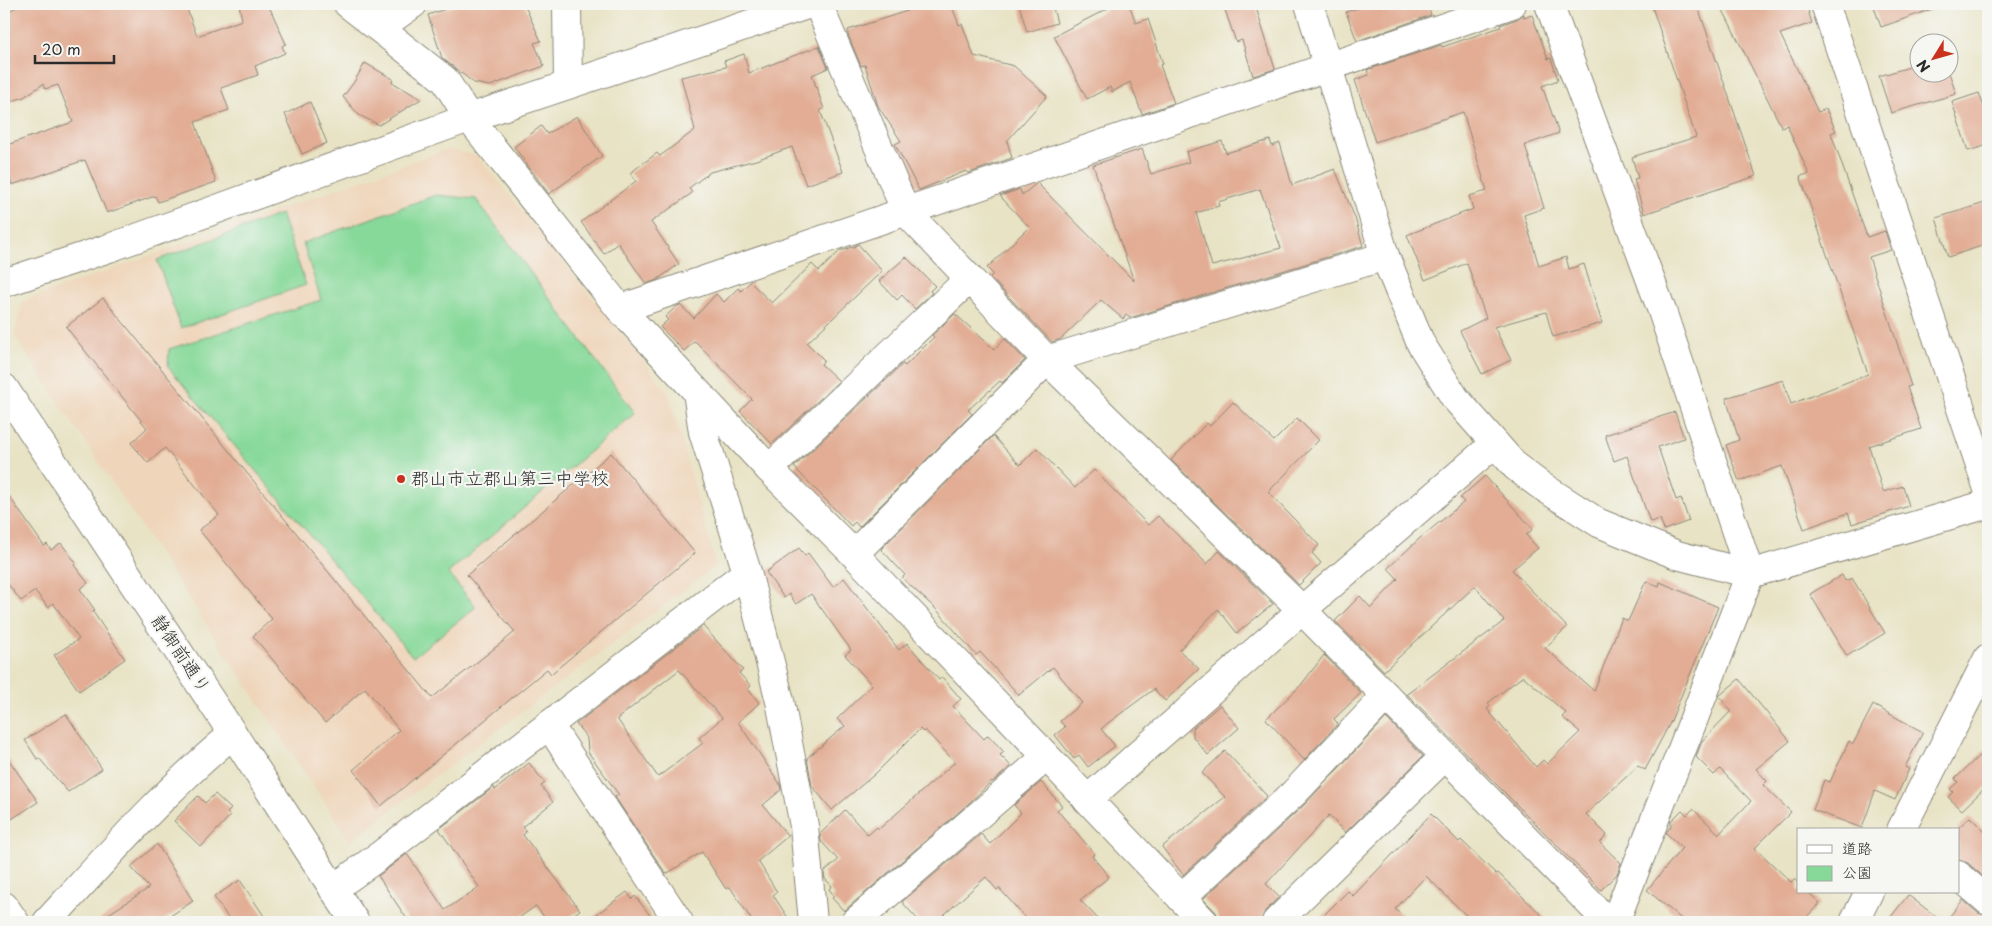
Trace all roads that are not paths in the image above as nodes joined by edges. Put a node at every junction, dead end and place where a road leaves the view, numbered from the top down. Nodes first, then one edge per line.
1 (348, 4) edge
2 (413, 4) edge
3 (567, 4) edge
4 (810, 4) edge
5 (818, 4) edge
6 (1309, 4) edge
7 (1512, 4) edge
8 (1549, 4) edge
9 (1825, 4) edge
10 (380, 28) junction
11 (1328, 65) junction
12 (568, 84) junction
13 (469, 118) junction
14 (906, 212) junction
15 (1385, 256) junction
16 (969, 279) junction
17 (4, 283) edge
18 (620, 309) junction
19 (1047, 360) junction
20 (4, 388) edge
21 (697, 392) junction
22 (1494, 444) junction
23 (769, 469) junction
24 (1988, 489) edge
25 (1988, 504) edge
26 (854, 554) junction
27 (748, 572) junction
28 (1750, 574) junction
29 (1302, 610) junction
30 (1988, 658) edge
31 (1386, 696) junction
32 (549, 725) junction
33 (233, 734) junction
34 (1445, 756) junction
35 (1046, 757) junction
36 (1087, 800) junction
37 (1903, 828) edge
38 (1960, 877) edge
39 (333, 889) junction
40 (1868, 894) edge
41 (1181, 898) junction
42 (1988, 901) edge
43 (4, 906) edge
44 (15, 922) edge
45 (47, 922) edge
46 (356, 922) edge
47 (679, 922) edge
48 (813, 922) edge
49 (855, 922) edge
50 (1204, 922) edge
51 (1276, 922) edge
52 (1608, 922) edge
53 (1615, 922) edge
54 (1854, 922) edge

1 - 10 street
2 - 10 street
3 - 12 street
4 - 12 street
5 - 14 street
6 - 11 street
7 - 11 street
8 - 28 street
9 - 24 street
10 - 13 street
11 - 14 street
11 - 15 street
12 - 13 street
13 - 17 street
13 - 18 street
14 - 16 street
14 - 18 street
15 - 19 street
15 - 22 street
16 - 19 street
16 - 23 street
18 - 21 street
19 - 26 street
19 - 29 street
20 - 33 street, 静御前通り
21 - 23 street
21 - 27 street
22 - 28 street
22 - 29 street
23 - 26 street
25 - 28 street
26 - 35 street
27 - 32 street
27 - 48 street
28 - 53 street
29 - 31 street
29 - 36 street
30 - 37 street
31 - 34 street
31 - 41 street
32 - 39 street
32 - 47 street
33 - 39 street, 静御前通り
33 - 45 street
34 - 51 street
34 - 52 street
35 - 36 street
35 - 49 street
36 - 41 street
38 - 42 street
39 - 46 street, 静御前通り
40 - 54 street
41 - 50 street
43 - 44 street

